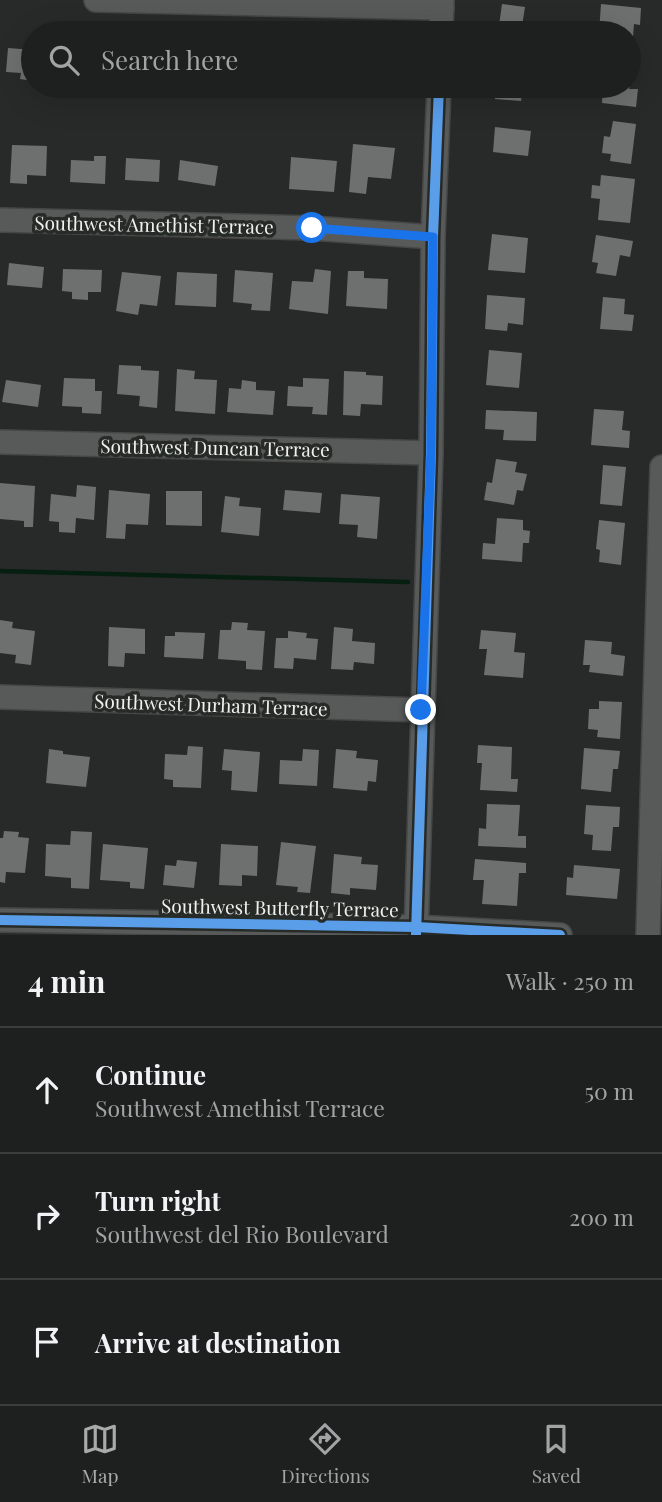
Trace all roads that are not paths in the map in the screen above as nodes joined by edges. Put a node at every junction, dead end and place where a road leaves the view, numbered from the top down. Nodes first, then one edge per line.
1 (96, 0) edge
2 (442, 4) edge
3 (439, 98) edge
4 (0, 220) edge
5 (433, 237) junction
6 (0, 442) edge
7 (431, 453) junction
8 (662, 467) edge
9 (0, 697) edge
10 (421, 710) junction
11 (0, 920) edge
12 (416, 931) edge
13 (560, 935) edge
14 (648, 935) edge

1 - 2 street
3 - 5 street
4 - 5 street, Southwest Amethist Terrace
5 - 7 street
6 - 7 street, Southwest Duncan Terrace
7 - 10 street
8 - 14 street
9 - 10 street, Southwest Durham Terrace
10 - 12 street
11 - 12 street, Southwest Butterfly Terrace
12 - 13 street, Southwest Butterfly Terrace

